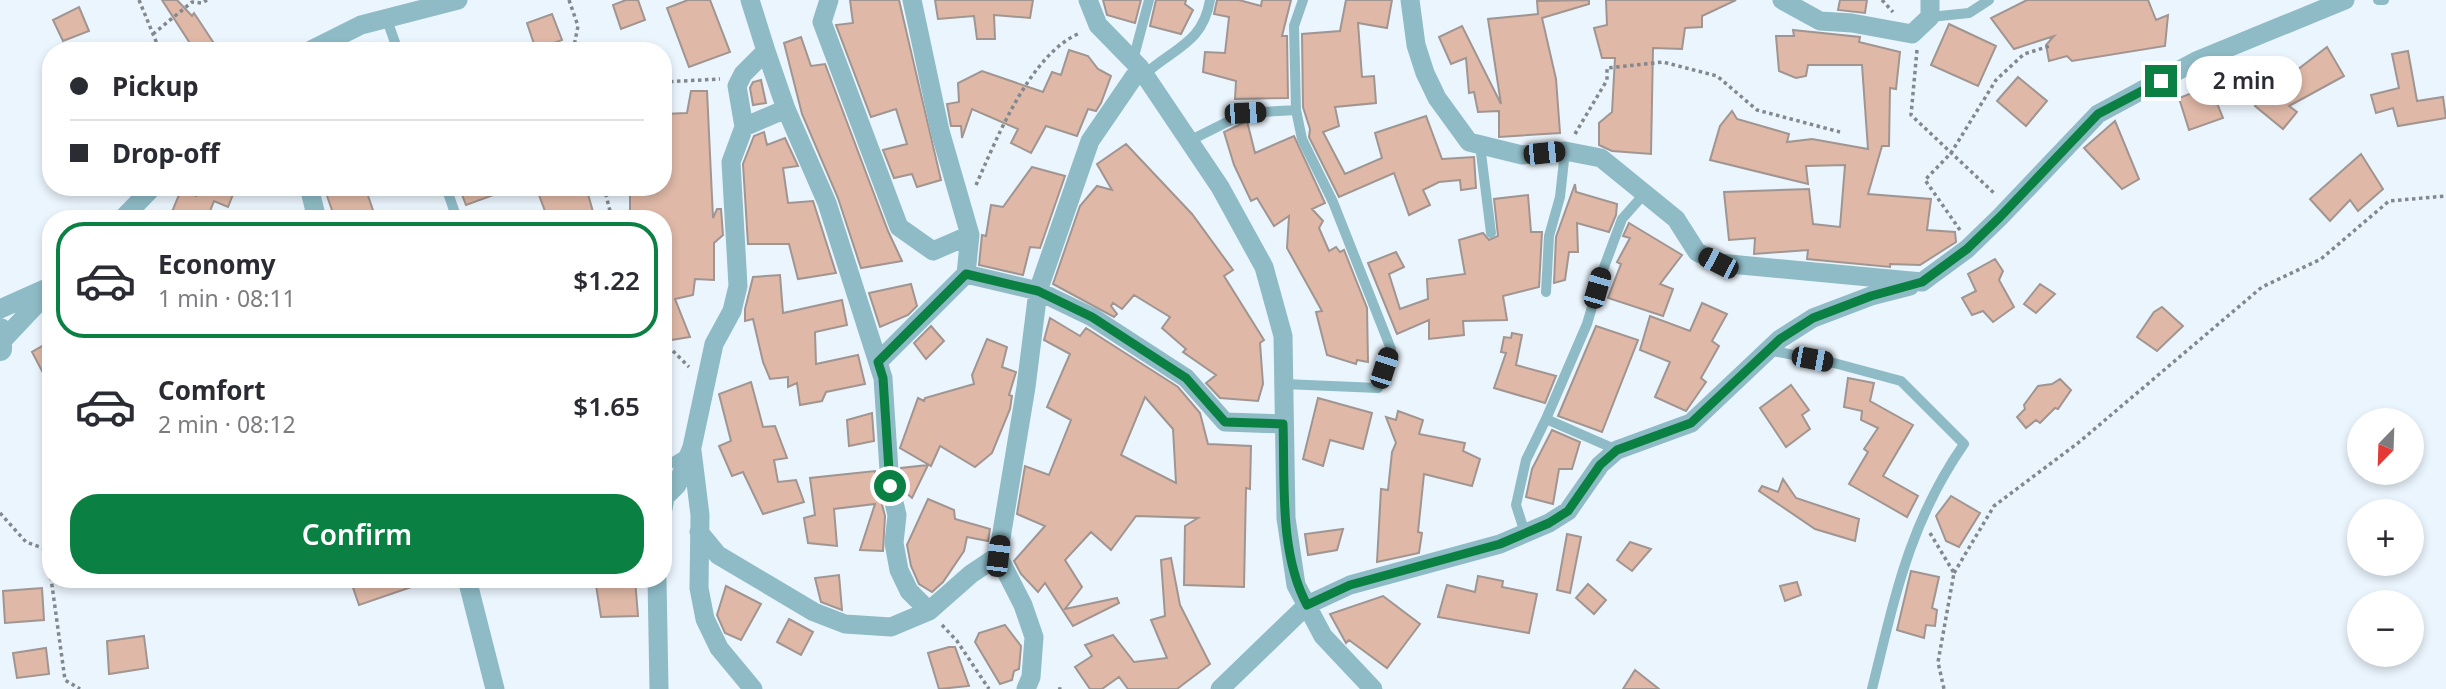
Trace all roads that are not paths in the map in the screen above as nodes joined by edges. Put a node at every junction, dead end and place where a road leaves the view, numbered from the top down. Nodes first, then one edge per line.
1 (458, 0) edge
2 (750, 0) edge
3 (828, 0) edge
4 (912, 0) edge
5 (1088, 0) edge
6 (1149, 0) edge
7 (1210, 0) edge
8 (1303, 0) edge
9 (1410, 0) edge
10 (1782, 0) edge
11 (1989, 0) edge
12 (2345, 0) edge
13 (2378, 0) edge
14 (2384, 0) edge
15 (1930, 9) edge
16 (386, 17) junction
17 (327, 42) edge
18 (395, 42) edge
19 (766, 51) junction
20 (1139, 67) junction
21 (786, 108) junction
22 (1296, 110) junction
23 (744, 127) junction
24 (1189, 141) junction
25 (1480, 144) junction
26 (1565, 151) junction
27 (1645, 194) junction
28 (144, 196) edge
29 (131, 210) edge
30 (1491, 233) dead end
31 (970, 235) junction
32 (966, 274) junction
33 (1922, 282) junction
34 (1038, 291) junction
35 (42, 292) edge
36 (1546, 292) dead end
37 (42, 297) edge
38 (0, 309) edge
39 (1, 340) edge
40 (1768, 350) junction
41 (878, 362) junction
42 (1284, 384) junction
43 (1546, 419) junction
44 (1283, 424) junction
45 (692, 447) junction
46 (1617, 450) junction
47 (672, 465) edge
48 (672, 490) edge
49 (699, 532) junction
50 (1525, 533) junction
51 (998, 556) junction
52 (469, 588) edge
53 (657, 588) edge
54 (1307, 605) junction
55 (929, 611) junction
56 (495, 689) edge
57 (659, 689) edge
58 (753, 689) edge
59 (1026, 689) edge
60 (1220, 689) edge
61 (1373, 689) edge
62 (1872, 689) edge

1 - 16 street
2 - 19 street
3 - 31 street
4 - 31 street
5 - 20 street
6 - 20 lane
7 - 20 lane
8 - 22 lane
9 - 25 street
10 - 15 street
11 - 15 lane
12 - 33 street
13 - 14 lane
16 - 17 street
16 - 18 lane
19 - 21 street
19 - 23 street
20 - 24 street
20 - 34 street
21 - 23 street
21 - 41 street
22 - 24 lane
22 - 42 lane
23 - 45 street
24 - 42 street
25 - 26 street
25 - 30 lane
26 - 27 street
26 - 36 lane
27 - 33 street
27 - 43 lane
28 - 29 street
31 - 32 street
32 - 34 street
32 - 41 street
33 - 40 street
34 - 44 street
34 - 51 street
35 - 38 street
37 - 39 street
40 - 46 street
40 - 62 lane
41 - 55 street
42 - 44 street
43 - 46 lane
43 - 50 lane
44 - 54 street
45 - 47 lane
45 - 48 street
45 - 49 street
46 - 50 street
49 - 55 street
49 - 58 street
50 - 54 street
51 - 55 street
51 - 59 street
52 - 56 street
53 - 57 street
54 - 60 street
54 - 61 street

